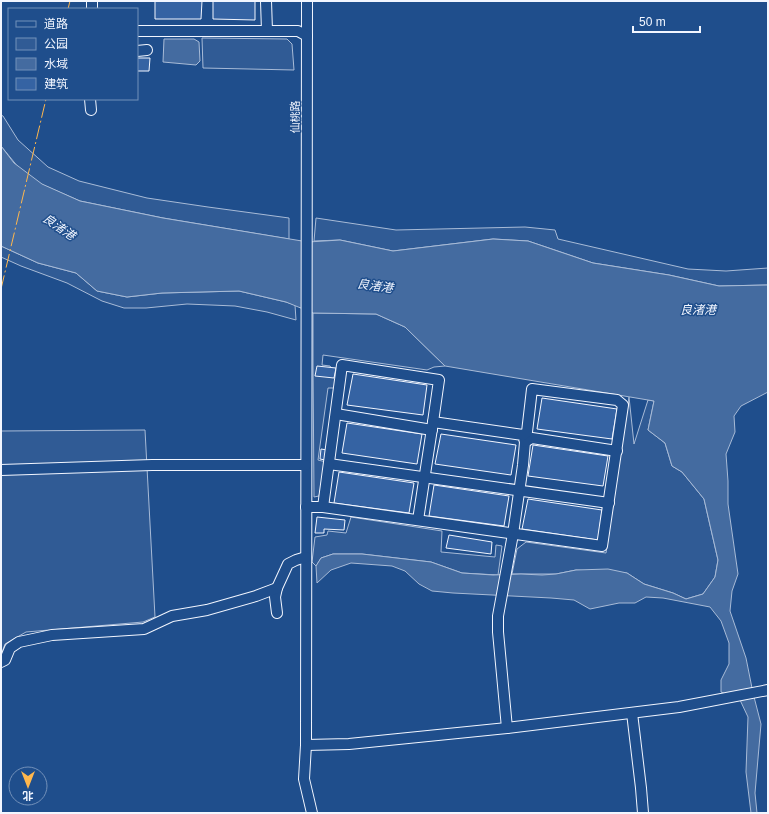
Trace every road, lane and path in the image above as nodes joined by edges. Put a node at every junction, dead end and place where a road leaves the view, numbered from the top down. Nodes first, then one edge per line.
1 (266, 1) edge
2 (307, 1) edge
3 (138, 31) edge
4 (267, 31) junction
5 (307, 36) junction
6 (90, 100) edge
7 (92, 110) dead end
8 (336, 414) junction
9 (432, 426) junction
10 (524, 439) junction
11 (616, 451) junction
12 (329, 464) junction
13 (306, 465) junction
14 (1, 470) edge
15 (424, 477) junction
16 (520, 490) junction
17 (609, 503) junction
18 (306, 507) junction
19 (323, 507) junction
20 (418, 520) junction
21 (514, 534) junction
22 (306, 557) junction
23 (277, 588) junction
24 (276, 613) dead end
25 (1, 662) edge
26 (768, 690) edge
27 (632, 713) junction
28 (507, 728) junction
29 (306, 745) junction
30 (312, 813) edge
31 (643, 813) edge

1 - 4 street
2 - 5 street, 仙桃路
3 - 4 street
4 - 5 street
5 - 13 street, 仙桃路
6 - 7 street
8 - 9 street
8 - 9 street
8 - 12 street
9 - 10 street
9 - 15 street
10 - 11 street
10 - 11 street
10 - 16 street
11 - 17 street
12 - 15 street
12 - 19 street
13 - 14 street
13 - 18 street, 仙桃路
15 - 16 street
15 - 20 street
16 - 17 street
16 - 21 street
17 - 21 street
18 - 19 street
18 - 22 street, 仙桃路
19 - 20 street
20 - 21 street
21 - 28 street
22 - 23 street
22 - 29 street, 仙桃路
23 - 24 street
23 - 25 street
26 - 27 street
27 - 28 street
27 - 31 street
28 - 29 street
29 - 30 street, 仙桃路

